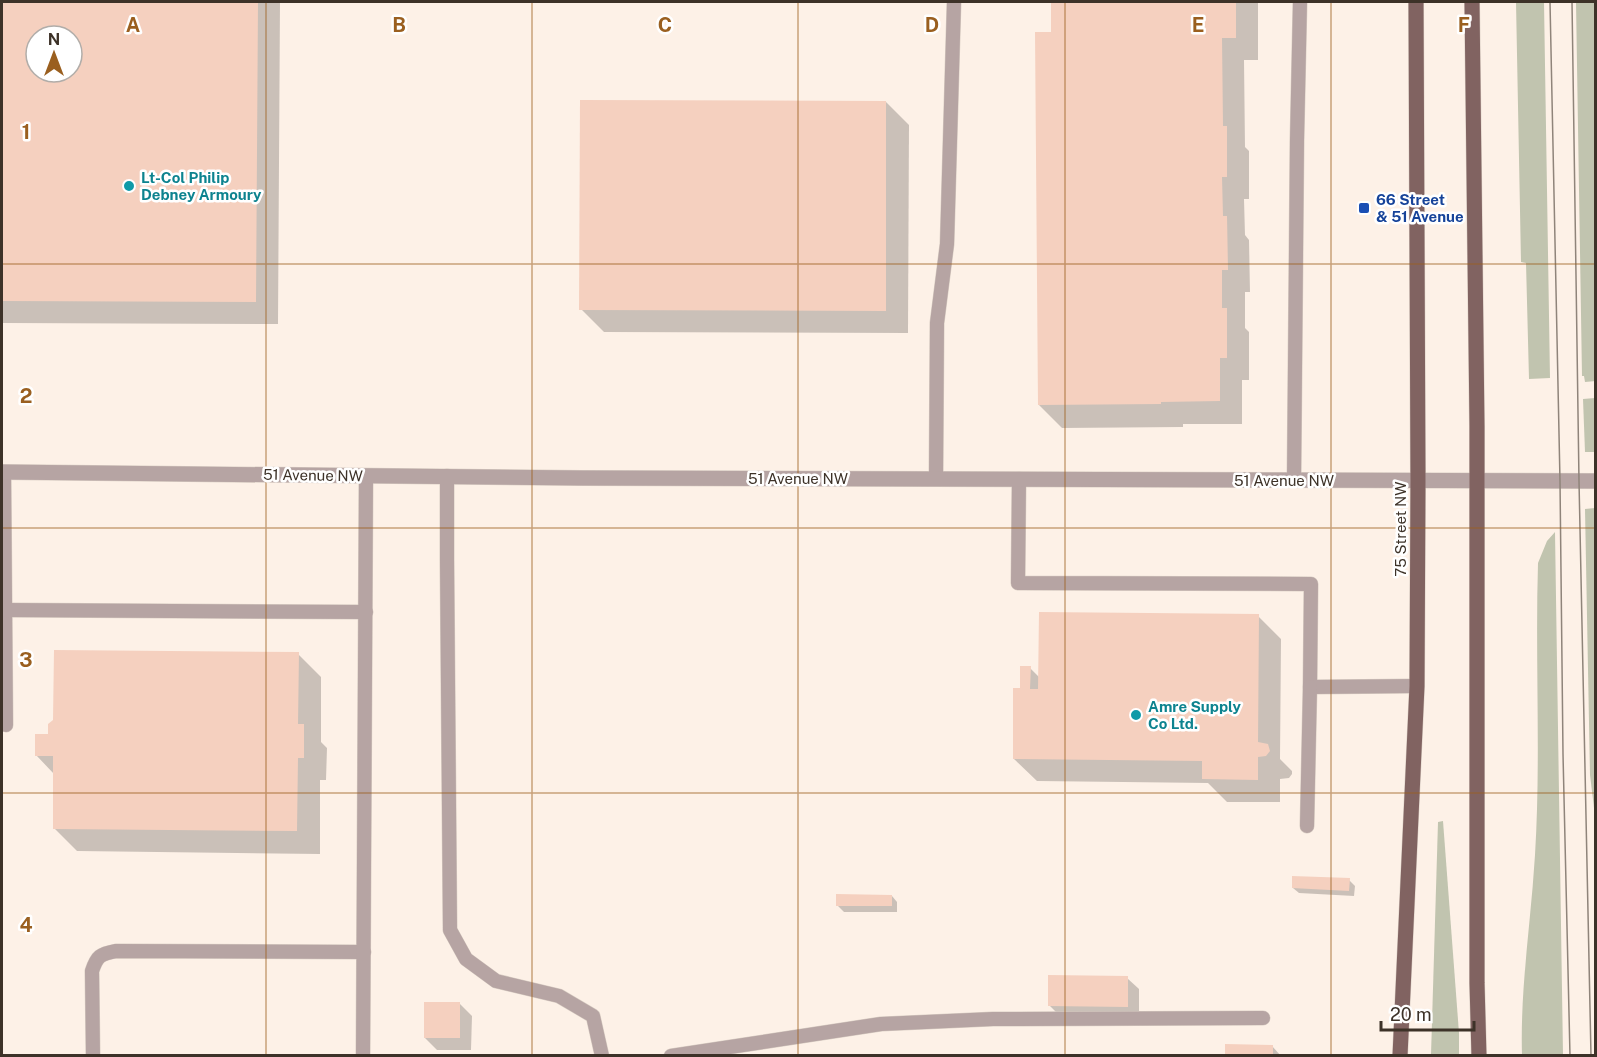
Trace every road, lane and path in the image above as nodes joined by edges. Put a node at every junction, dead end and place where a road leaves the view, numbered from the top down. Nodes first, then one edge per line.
1 (954, 2) edge
2 (1299, 2) edge
3 (1416, 2) edge
4 (1472, 2) edge
5 (3, 472) edge
6 (366, 476) junction
7 (447, 477) junction
8 (936, 478) junction
9 (1019, 479) junction
10 (1294, 480) junction
11 (1418, 480) junction
12 (1477, 481) junction
13 (1596, 481) edge
14 (5, 610) junction
15 (366, 612) junction
16 (1417, 686) junction
17 (1310, 687) junction
18 (6, 725) dead end
19 (1307, 826) dead end
20 (364, 952) junction
21 (1263, 1018) dead end
22 (93, 1056) edge
23 (363, 1056) edge
24 (602, 1056) edge
25 (671, 1056) edge
26 (1400, 1056) edge
27 (1479, 1056) edge

1 - 8 lane
2 - 10 lane
3 - 11 main road, 75 Street NW
4 - 12 main road
5 - 6 street, 51 Avenue NW
5 - 14 lane
6 - 7 street, 51 Avenue NW
6 - 15 lane
7 - 8 street, 51 Avenue NW
7 - 24 lane
8 - 9 street, 51 Avenue NW
9 - 10 street, 51 Avenue NW
9 - 17 lane
10 - 11 street, 51 Avenue NW
11 - 12 street, 51 Avenue NW
11 - 16 main road, 75 Street NW
12 - 13 street, 51 Avenue NW
12 - 27 main road
14 - 15 lane
14 - 18 lane
15 - 20 lane
16 - 17 lane
16 - 26 main road, 75 Street NW
17 - 19 lane
20 - 22 lane
20 - 23 lane
21 - 25 lane

